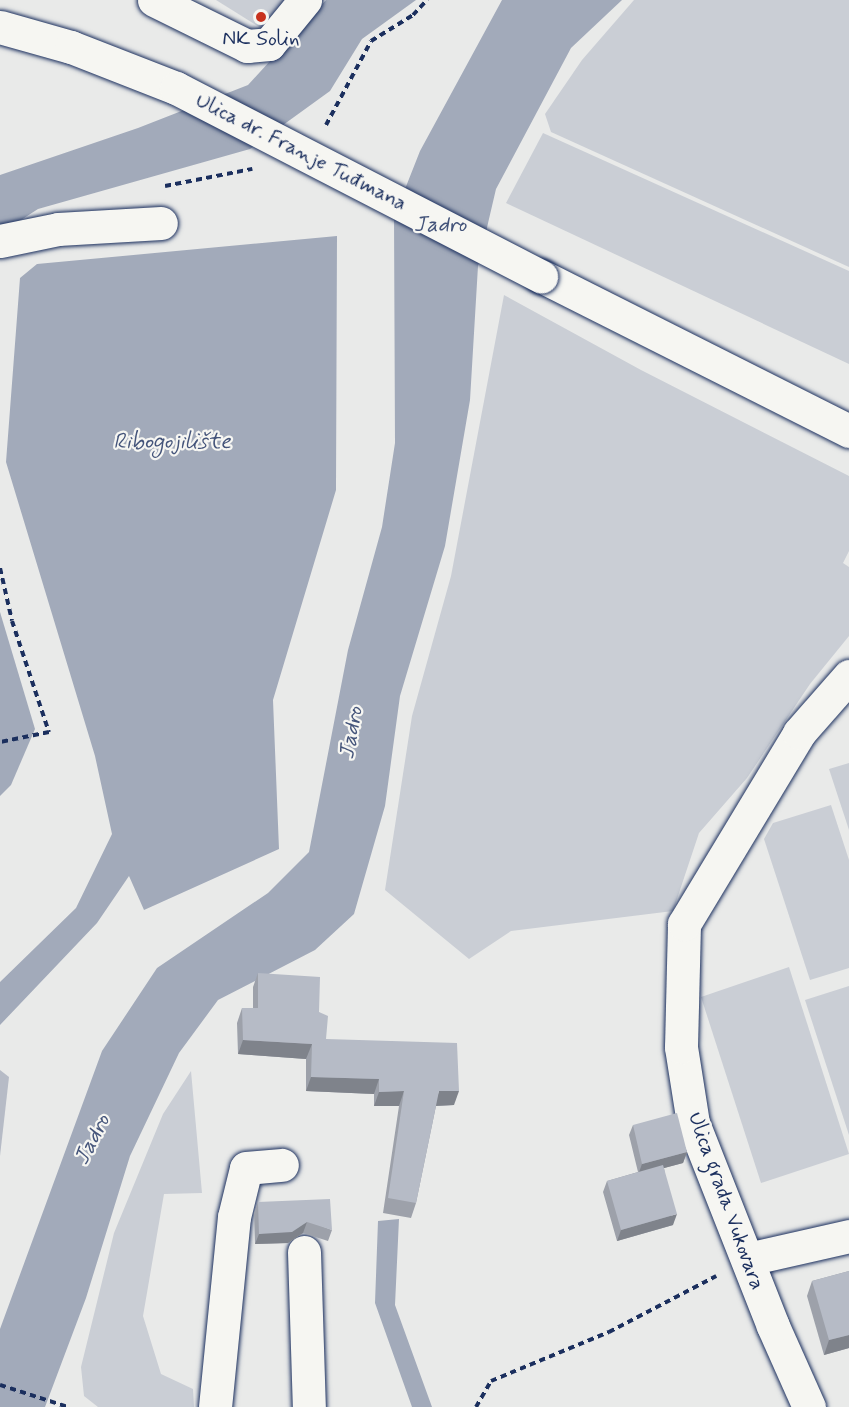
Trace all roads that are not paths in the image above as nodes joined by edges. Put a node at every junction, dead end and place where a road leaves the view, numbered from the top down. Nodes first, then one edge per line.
1 (154, 0) edge
2 (305, 0) edge
3 (0, 27) edge
4 (161, 223) dead end
5 (0, 242) edge
6 (849, 431) edge
7 (849, 676) edge
8 (282, 1165) dead end
9 (849, 1236) edge
10 (304, 1252) dead end
11 (748, 1259) junction
12 (215, 1407) edge
13 (309, 1407) edge
14 (809, 1407) edge

1 - 2 street
3 - 6 street, Ulica dr. Franje Tuđmana, bridge
4 - 5 street
7 - 11 street, Ulica grada Vukovara
8 - 12 street
9 - 11 street
10 - 13 street
11 - 14 street, Ulica grada Vukovara

